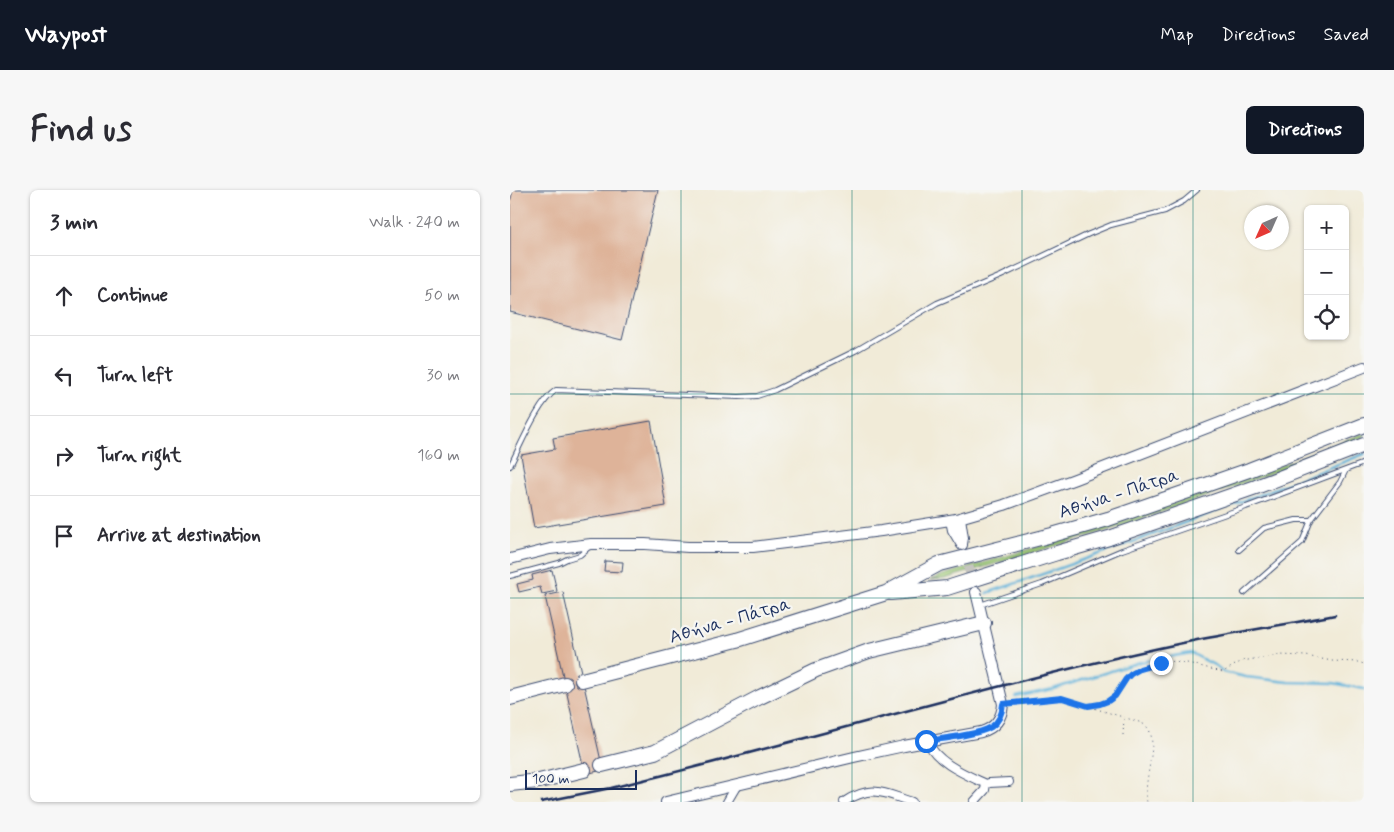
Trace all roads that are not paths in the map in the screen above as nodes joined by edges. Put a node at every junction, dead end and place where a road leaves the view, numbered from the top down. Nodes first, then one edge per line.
1 (1197, 190) edge
2 (1364, 367) edge
3 (1364, 425) edge
4 (1364, 445) edge
5 (1364, 462) edge
6 (510, 466) edge
7 (1346, 470) junction
8 (1311, 520) junction
9 (591, 544) junction
10 (1239, 550) dead end
11 (510, 559) edge
12 (510, 576) edge
13 (976, 592) tunnel mouth
14 (886, 593) junction
15 (1244, 593) dead end
16 (980, 605) junction
17 (984, 623) junction
18 (582, 680) dead end
19 (564, 684) dead end
20 (510, 698) edge
21 (926, 741) junction
22 (602, 765) dead end
23 (584, 770) dead end
24 (1009, 782) dead end
25 (510, 784) edge
26 (986, 784) junction
27 (737, 785) junction
28 (666, 802) edge
29 (727, 802) edge
30 (844, 802) edge
31 (912, 802) edge
32 (974, 802) edge

1 - 6 lane
2 - 9 street
3 - 14 highway, Αθήνα - Πάτρα
4 - 14 highway, Αθήνα - Πάτρα
5 - 7 lane
7 - 8 lane
7 - 16 lane
8 - 10 lane
8 - 15 lane
9 - 11 street
9 - 12 lane
13 - 16 street
14 - 18 highway, Αθήνα - Πάτρα
16 - 17 street
17 - 21 street
17 - 22 highway
19 - 20 highway
21 - 26 street
21 - 27 street
23 - 25 highway
24 - 26 street
26 - 32 street
27 - 28 street
27 - 29 street
30 - 31 street

